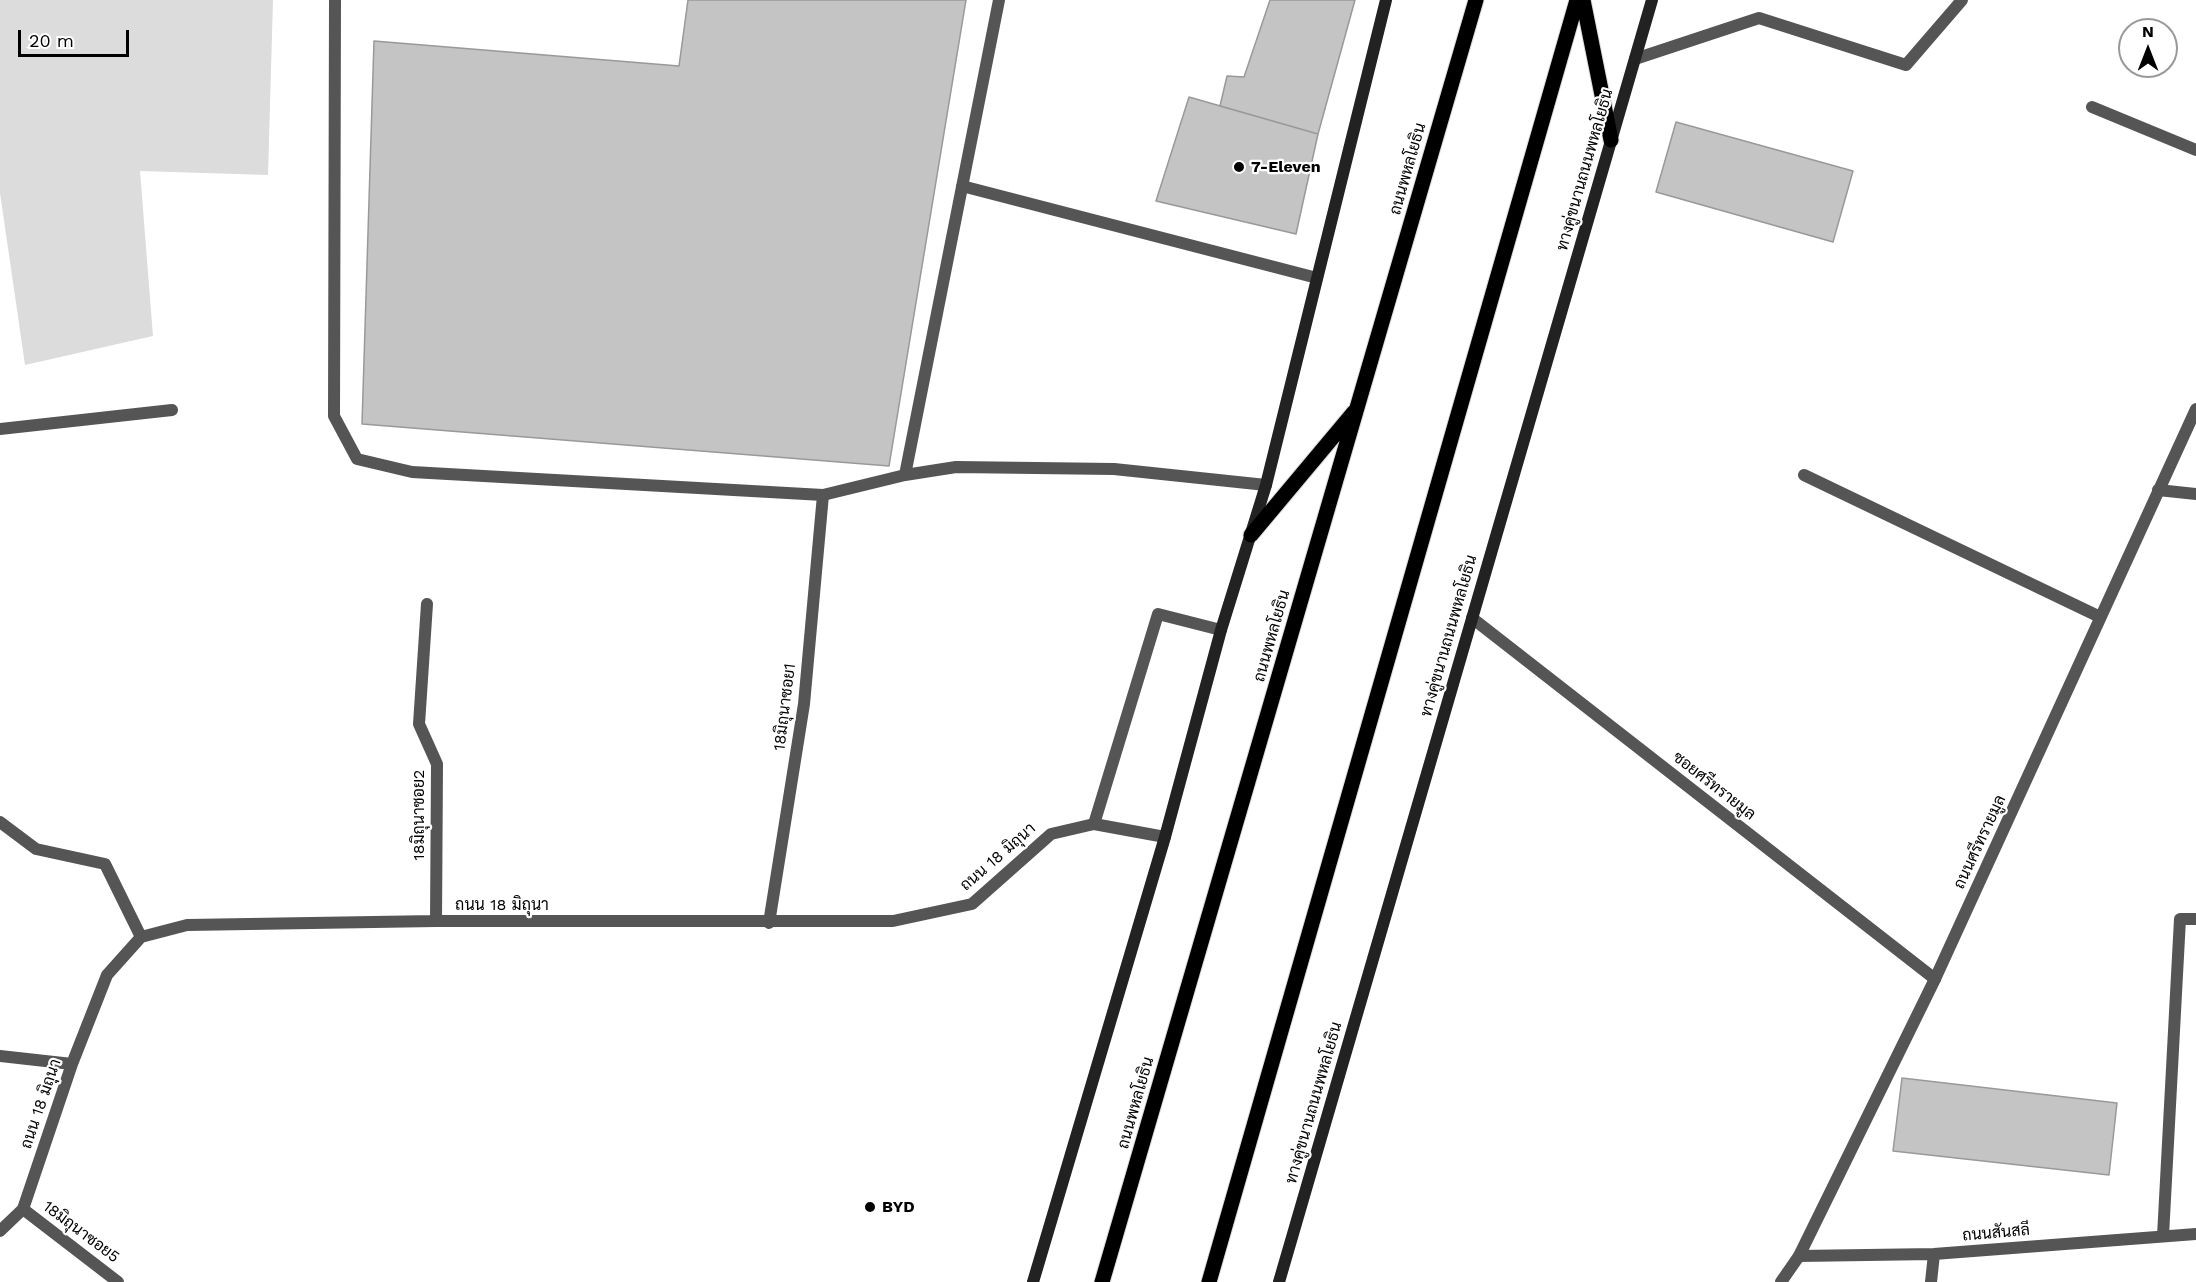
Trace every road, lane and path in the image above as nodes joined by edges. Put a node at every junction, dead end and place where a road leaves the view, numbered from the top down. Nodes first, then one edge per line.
1 (336, 0) edge
2 (999, 0) edge
3 (1386, 0) edge
4 (1476, 0) edge
5 (1577, 0) edge
6 (1583, 0) edge
7 (1652, 0) edge
8 (1962, 0) edge
9 (1635, 59) junction
10 (2092, 107) dead end
11 (1611, 140) junction
12 (2196, 150) edge
13 (962, 186) junction
14 (1317, 278) junction
15 (1357, 407) junction
16 (2196, 409) edge
17 (172, 410) dead end
18 (0, 429) edge
19 (905, 475) junction
20 (1804, 475) dead end
21 (1266, 485) junction
22 (2158, 490) junction
23 (2196, 494) edge
24 (823, 495) junction
25 (1251, 535) junction
26 (427, 604) dead end
27 (2100, 617) junction
28 (1472, 618) junction
29 (1221, 630) junction
30 (0, 822) edge
31 (1094, 824) junction
32 (1166, 837) junction
33 (2196, 919) edge
34 (436, 921) junction
35 (769, 922) junction
36 (141, 937) junction
37 (1935, 979) junction
38 (0, 1056) edge
39 (72, 1064) junction
40 (23, 1209) junction
41 (0, 1231) edge
42 (2196, 1234) edge
43 (2163, 1236) junction
44 (1934, 1254) junction
45 (1799, 1256) junction
46 (118, 1282) edge
47 (1034, 1282) edge
48 (1102, 1282) edge
49 (1209, 1282) edge
50 (1279, 1282) edge
51 (1781, 1282) edge
52 (1931, 1282) edge

1 - 24 street
2 - 13 street
3 - 14 main road
4 - 15 main road, ถนนพหลโยธิน
5 - 49 main road
6 - 11 main road
7 - 9 main road, ทางคู่ขนานถนนพหลโยธิน
8 - 9 street
9 - 11 main road, ทางคู่ขนานถนนพหลโยธิน
10 - 12 street
11 - 28 main road, ทางคู่ขนานถนนพหลโยธิน
13 - 14 street
13 - 19 street
14 - 21 main road
15 - 25 main road
15 - 48 main road, ถนนพหลโยธิน
16 - 22 street, ถนนศรีทรายมูล
17 - 18 street
19 - 21 street
19 - 24 street
20 - 27 street
21 - 25 main road
22 - 23 street
22 - 27 street, ถนนศรีทรายมูล
24 - 35 street, 18มิถุนาซอย1
25 - 29 main road
26 - 34 street, 18มิถุนาซอย2
27 - 37 street, ถนนศรีทรายมูล
28 - 37 street, ซอยศรีทรายมูล
28 - 50 main road, ทางคู่ขนานถนนพหลโยธิน
29 - 31 street
29 - 32 main road
30 - 36 street
31 - 32 street, ถนน 18 มิถุนา
31 - 35 street, ถนน 18 มิถุนา
32 - 47 main road
33 - 43 street
34 - 35 street, ถนน 18 มิถุนา
34 - 36 street, ถนน 18 มิถุนา
36 - 39 street, ถนน 18 มิถุนา
37 - 45 street, ถนนศรีทรายมูล
38 - 39 street
39 - 40 street, ถนน 18 มิถุนา
40 - 41 street, ถนน 18 มิถุนา
40 - 46 street, 18มิถุนาซอย5
42 - 43 street, ถนนสันสลี
43 - 44 street, ถนนสันสลี
44 - 45 street, ถนนสันสลี
44 - 52 street
45 - 51 street, ถนนศรีทรายมูล

